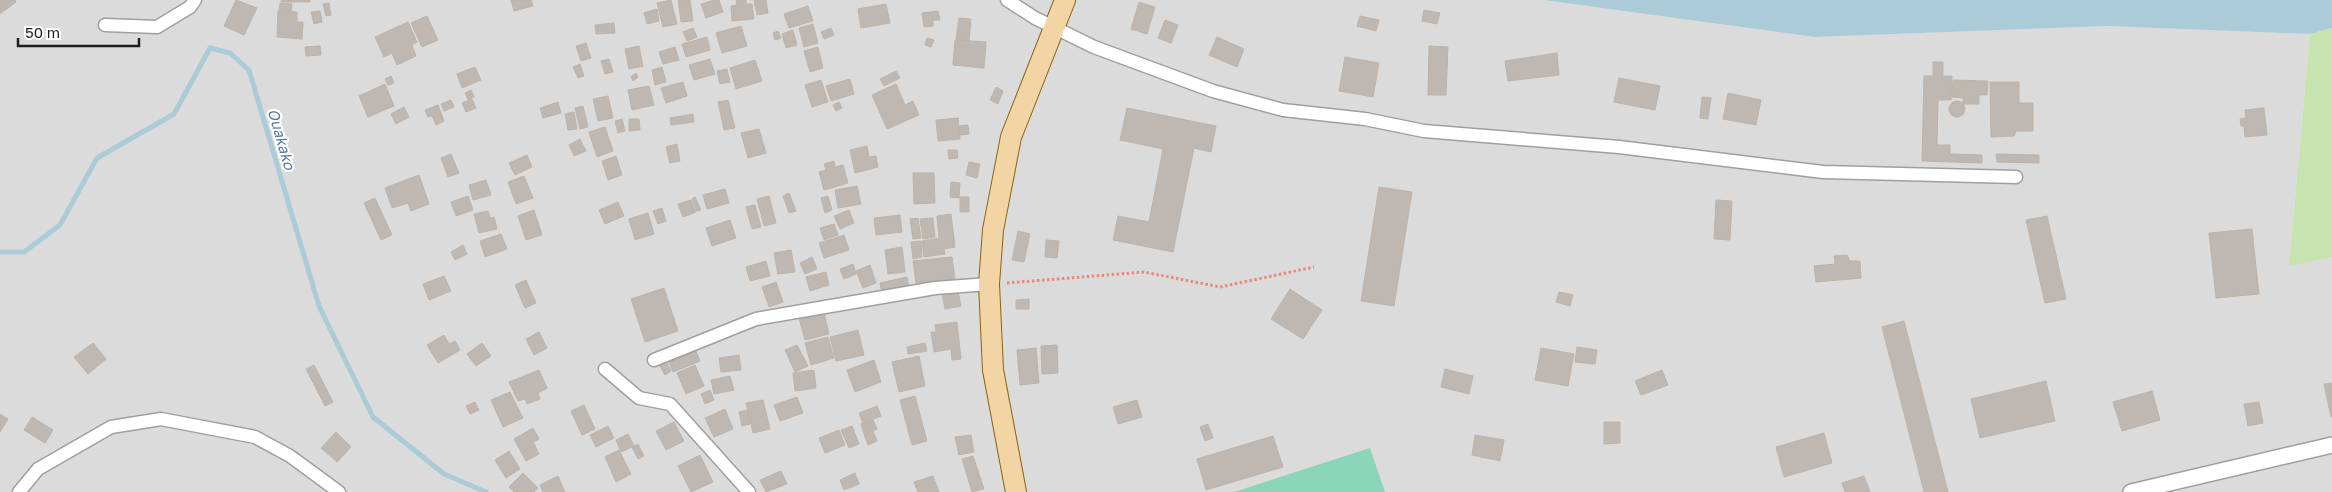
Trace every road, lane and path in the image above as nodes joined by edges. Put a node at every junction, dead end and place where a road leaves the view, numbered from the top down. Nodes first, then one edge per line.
1 (195, 0) edge
2 (1007, 0) edge
3 (1064, 0) edge
4 (105, 24) dead end
5 (1053, 26) junction
6 (2016, 177) dead end
7 (1314, 267) dead end
8 (989, 284) junction
9 (654, 360) dead end
10 (605, 368) dead end
11 (2332, 445) edge
12 (19, 492) edge
13 (339, 492) edge
14 (748, 492) edge
15 (1016, 492) edge
16 (2131, 492) edge

1 - 4 street
2 - 5 street
3 - 5 main road
5 - 6 street
5 - 8 main road
7 - 8 path
8 - 9 street
8 - 15 main road
10 - 14 street
11 - 16 street
12 - 13 street

